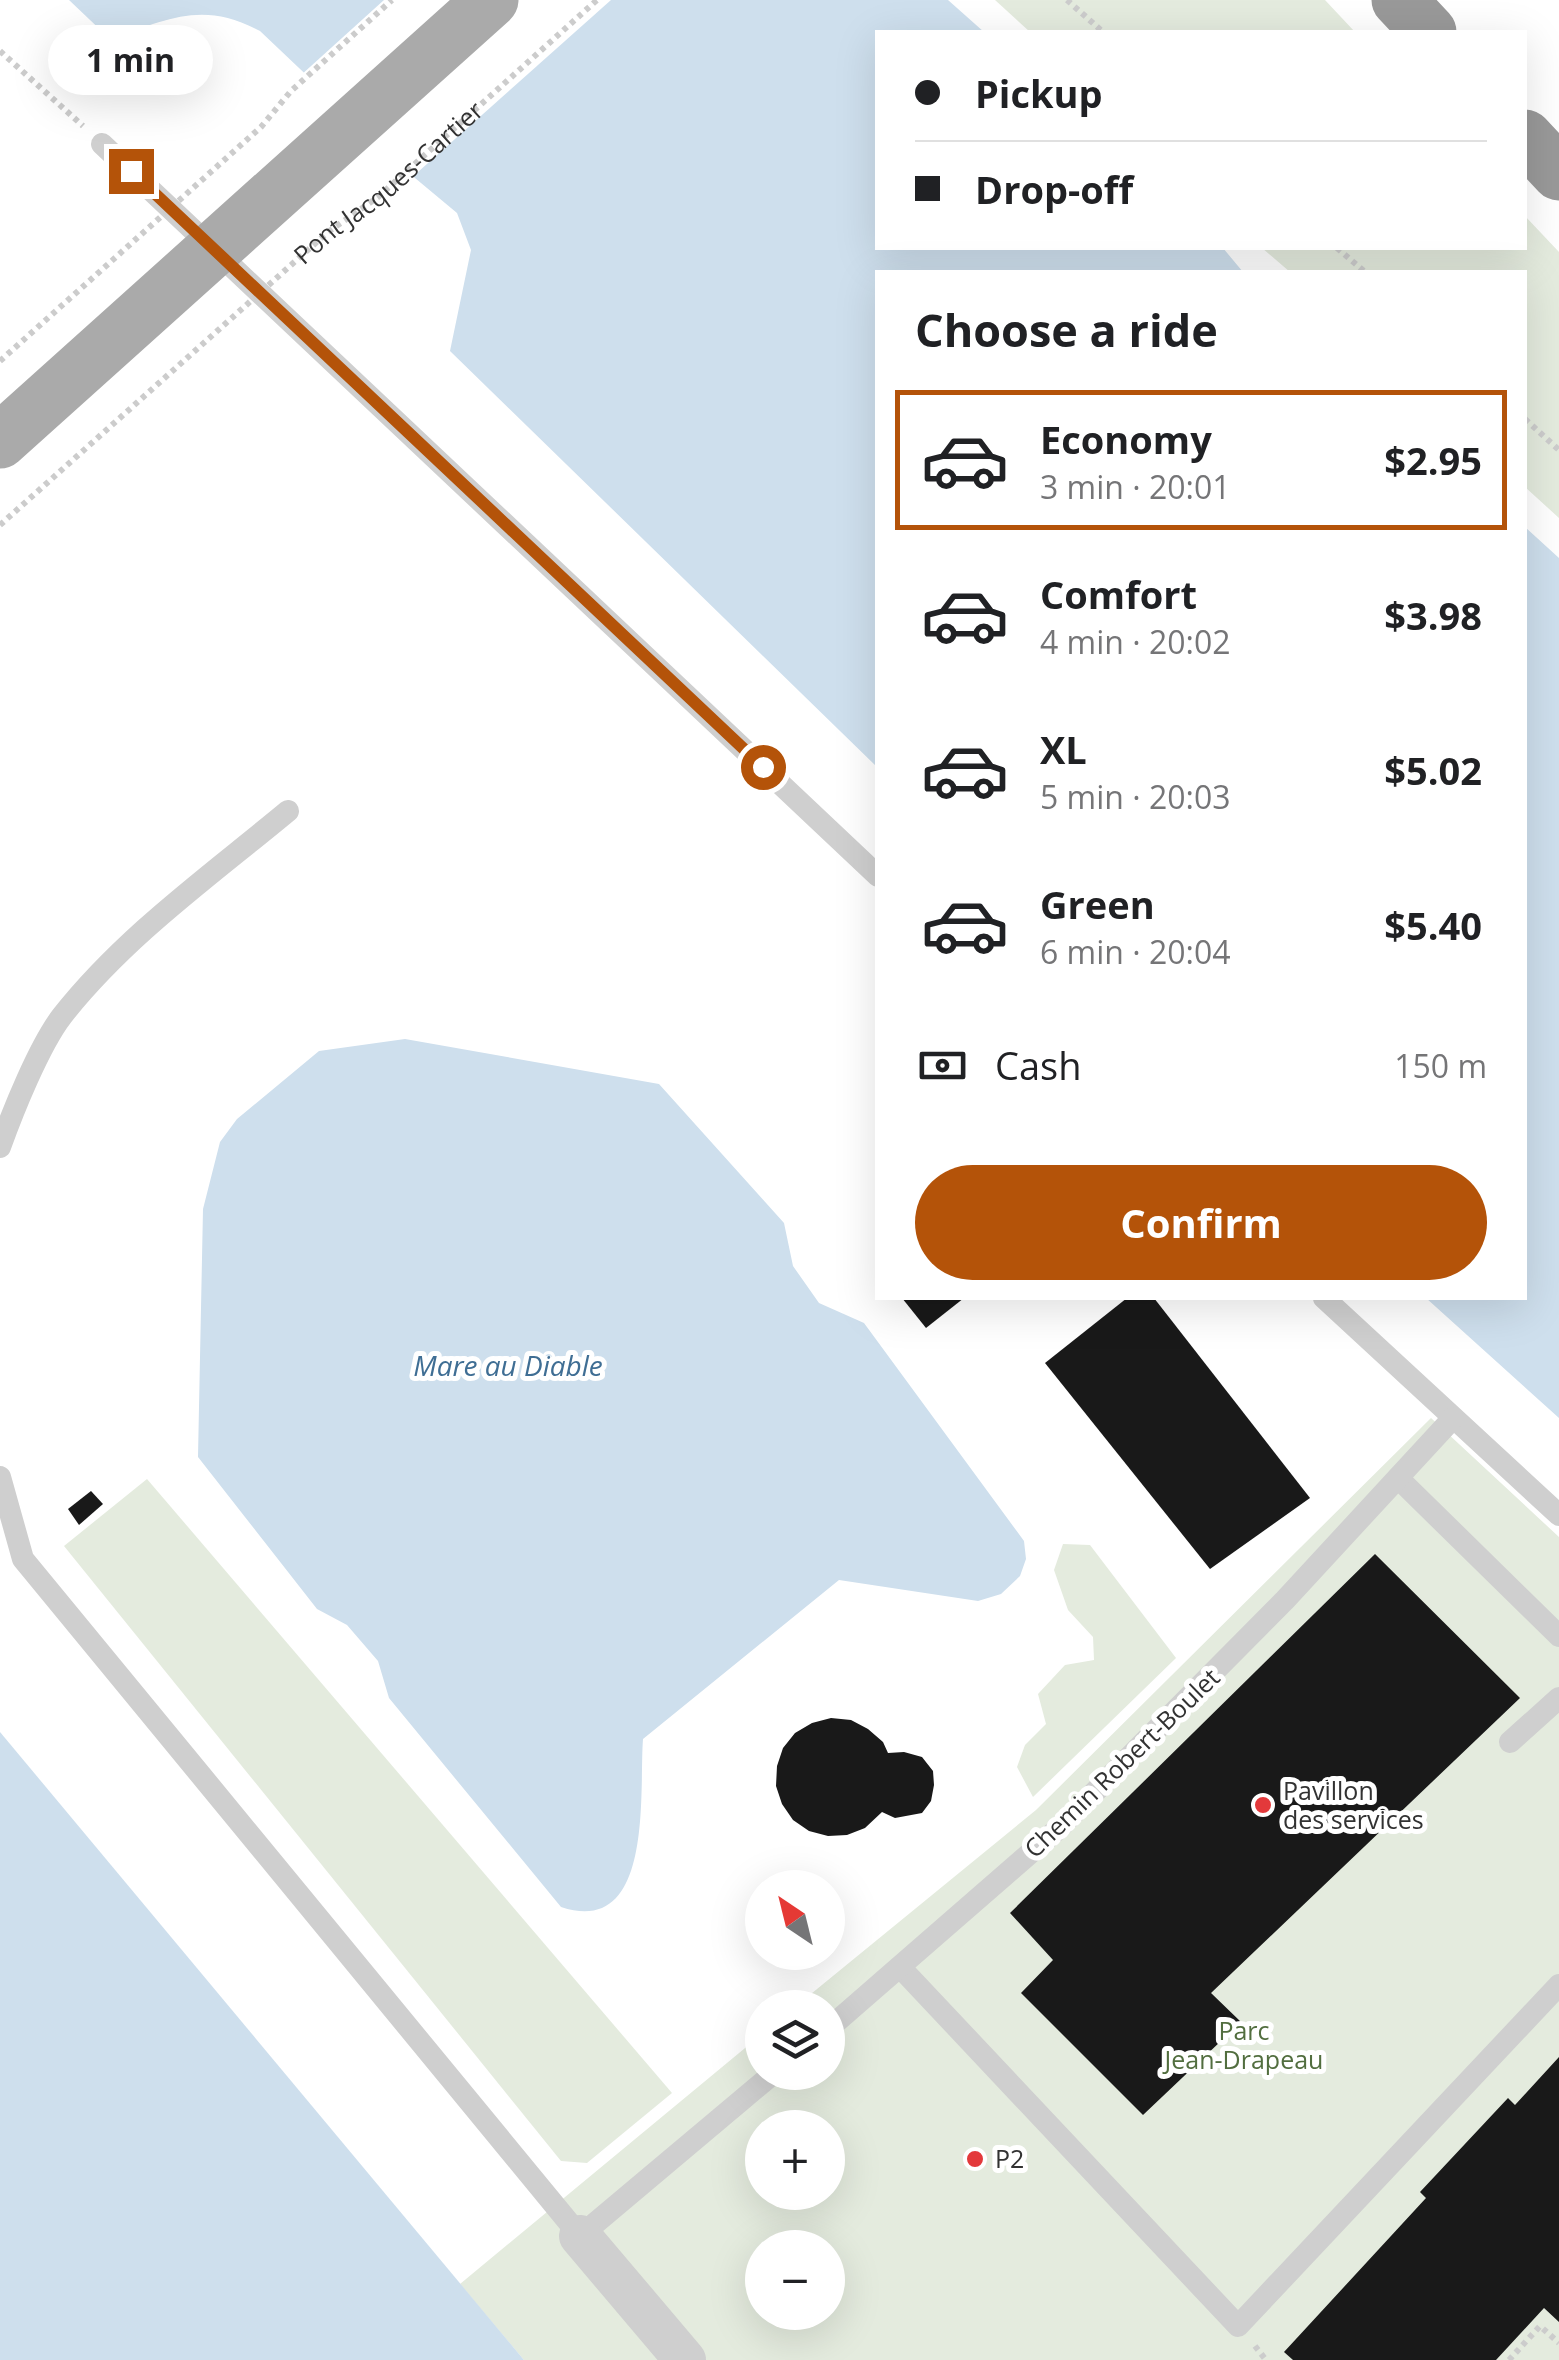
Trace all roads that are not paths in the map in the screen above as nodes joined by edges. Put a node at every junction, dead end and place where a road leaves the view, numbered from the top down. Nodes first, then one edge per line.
1 (491, 0) edge
2 (1399, 0) edge
3 (1426, 30) edge
4 (1527, 139) edge
5 (102, 144) road end
6 (1559, 173) edge
7 (0, 441) edge
8 (288, 810) dead end
9 (875, 873) edge
10 (0, 1147) edge
11 (1326, 1300) edge
12 (1452, 1418) junction
13 (0, 1477) edge
14 (1398, 1478) junction
15 (1559, 1515) edge
16 (1559, 1636) edge
17 (1559, 1698) edge
18 (1510, 1742) dead end
19 (900, 1967) junction
20 (1559, 1985) edge
21 (845, 2014) edge
22 (754, 2090) edge
23 (580, 2236) junction
24 (686, 2360) edge

1 - 7 main road, bridge
2 - 3 highway
4 - 6 highway
5 - 9 lane
8 - 10 lane
11 - 12 lane
12 - 14 lane, Chemin Robert-Boulet
12 - 15 lane
13 - 23 lane
14 - 16 lane
14 - 19 lane, Chemin Robert-Boulet
17 - 18 lane
19 - 20 lane
19 - 21 lane, Chemin Robert-Boulet
22 - 23 lane
23 - 24 street

